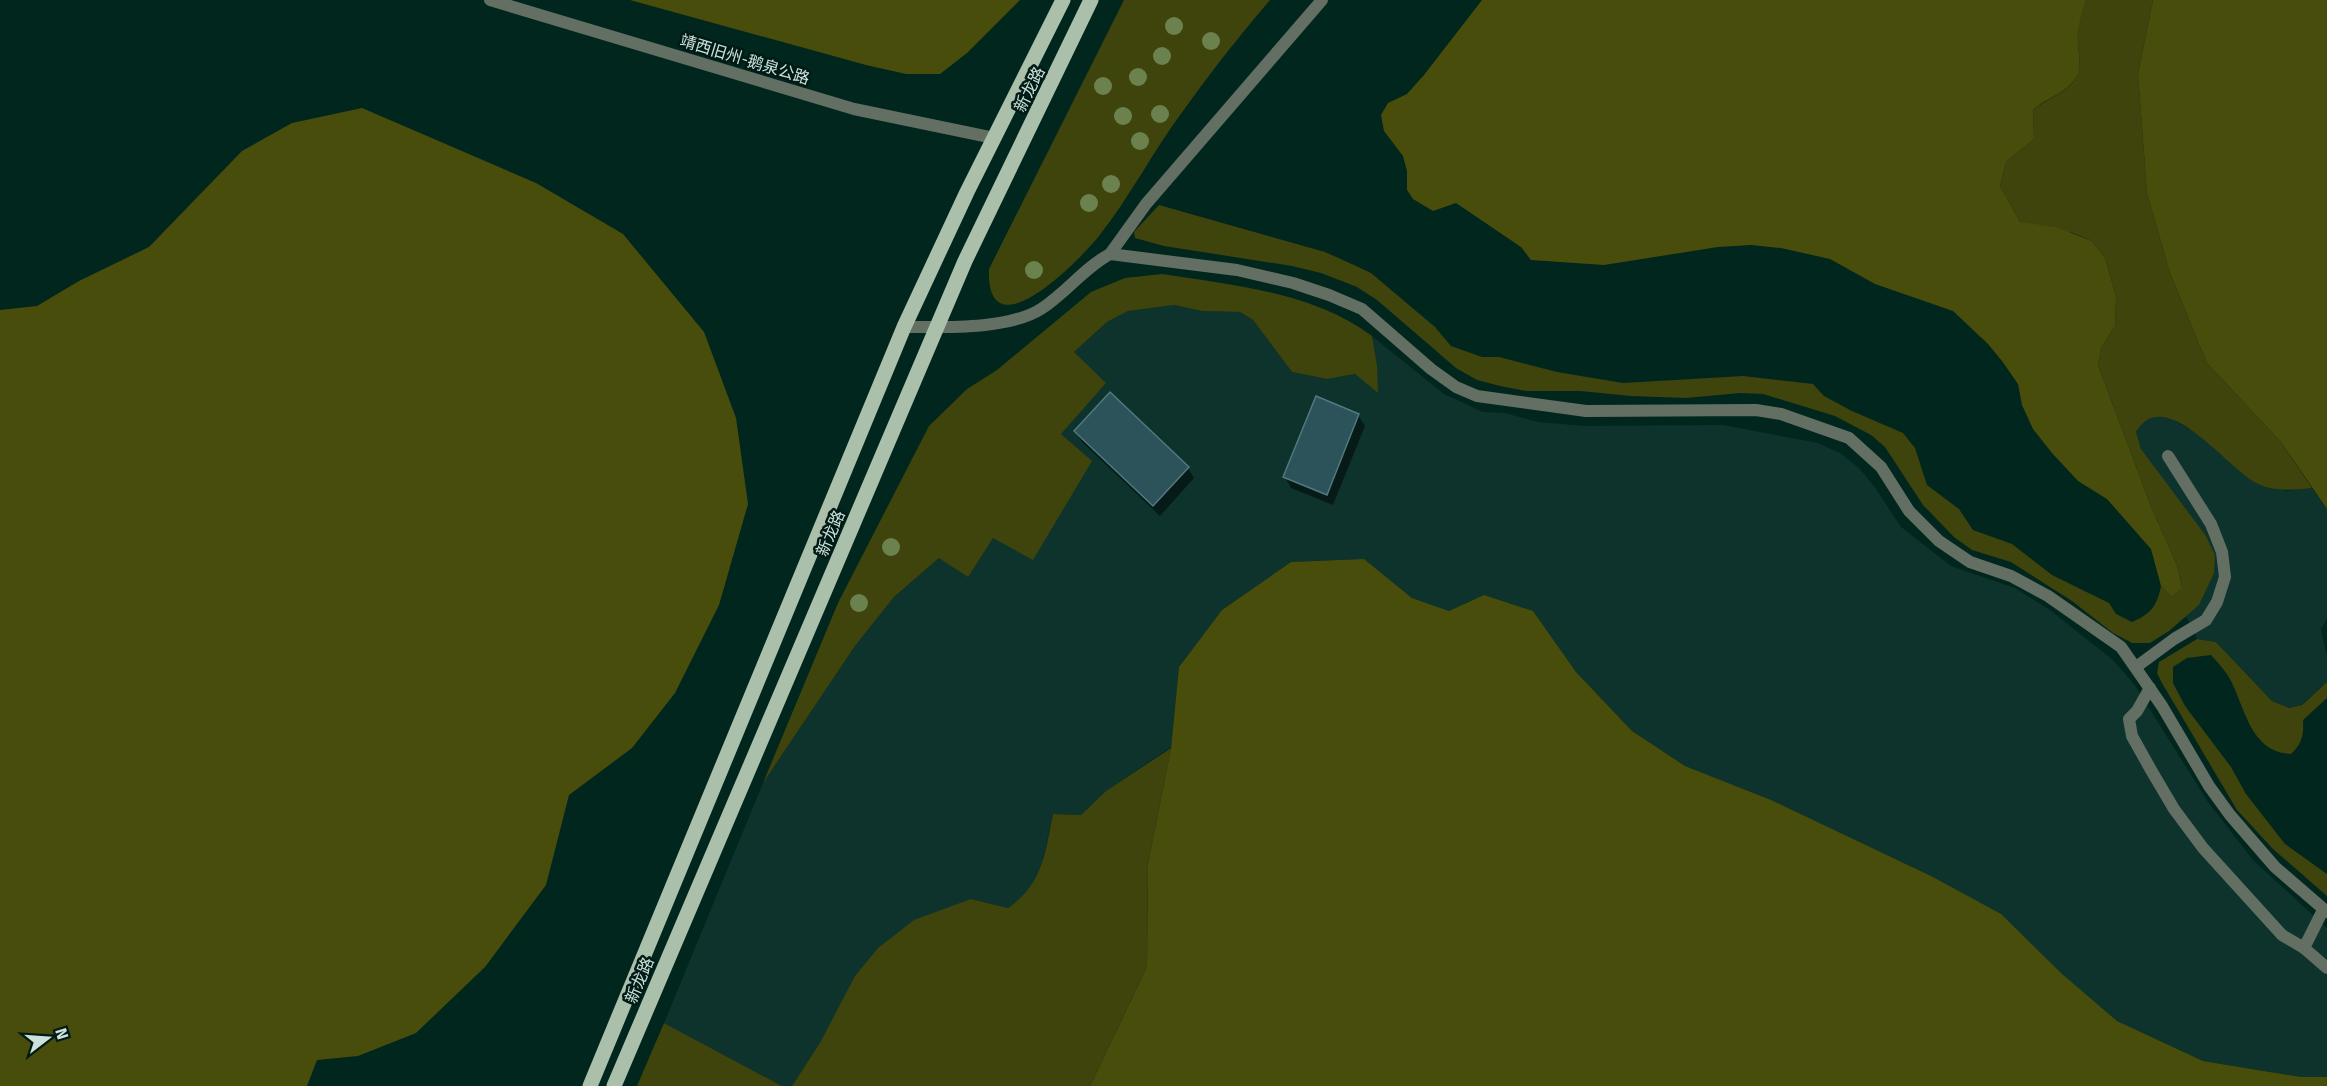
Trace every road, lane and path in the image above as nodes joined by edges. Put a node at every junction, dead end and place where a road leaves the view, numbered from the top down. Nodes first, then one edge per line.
1 (490, 0) edge
2 (1063, 0) edge
3 (1091, 0) edge
4 (1322, 0) edge
5 (994, 138) junction
6 (1110, 254) junction
7 (904, 327) junction
8 (937, 327) junction
9 (2168, 456) dead end
10 (2136, 667) junction
11 (2150, 688) junction
12 (2325, 911) edge
13 (2304, 948) junction
14 (2327, 968) edge
15 (590, 1086) edge
16 (614, 1086) edge

1 - 5 street, 靖西旧州-鹅泉公路
2 - 5 main road, 新龙路
3 - 8 main road, 新龙路
4 - 6 street
5 - 7 main road, 新龙路
6 - 8 street
6 - 10 street
7 - 8 street
7 - 15 main road, 新龙路
8 - 16 main road, 新龙路
9 - 10 street
10 - 11 street
11 - 12 street
11 - 13 street
12 - 13 street
13 - 14 street

